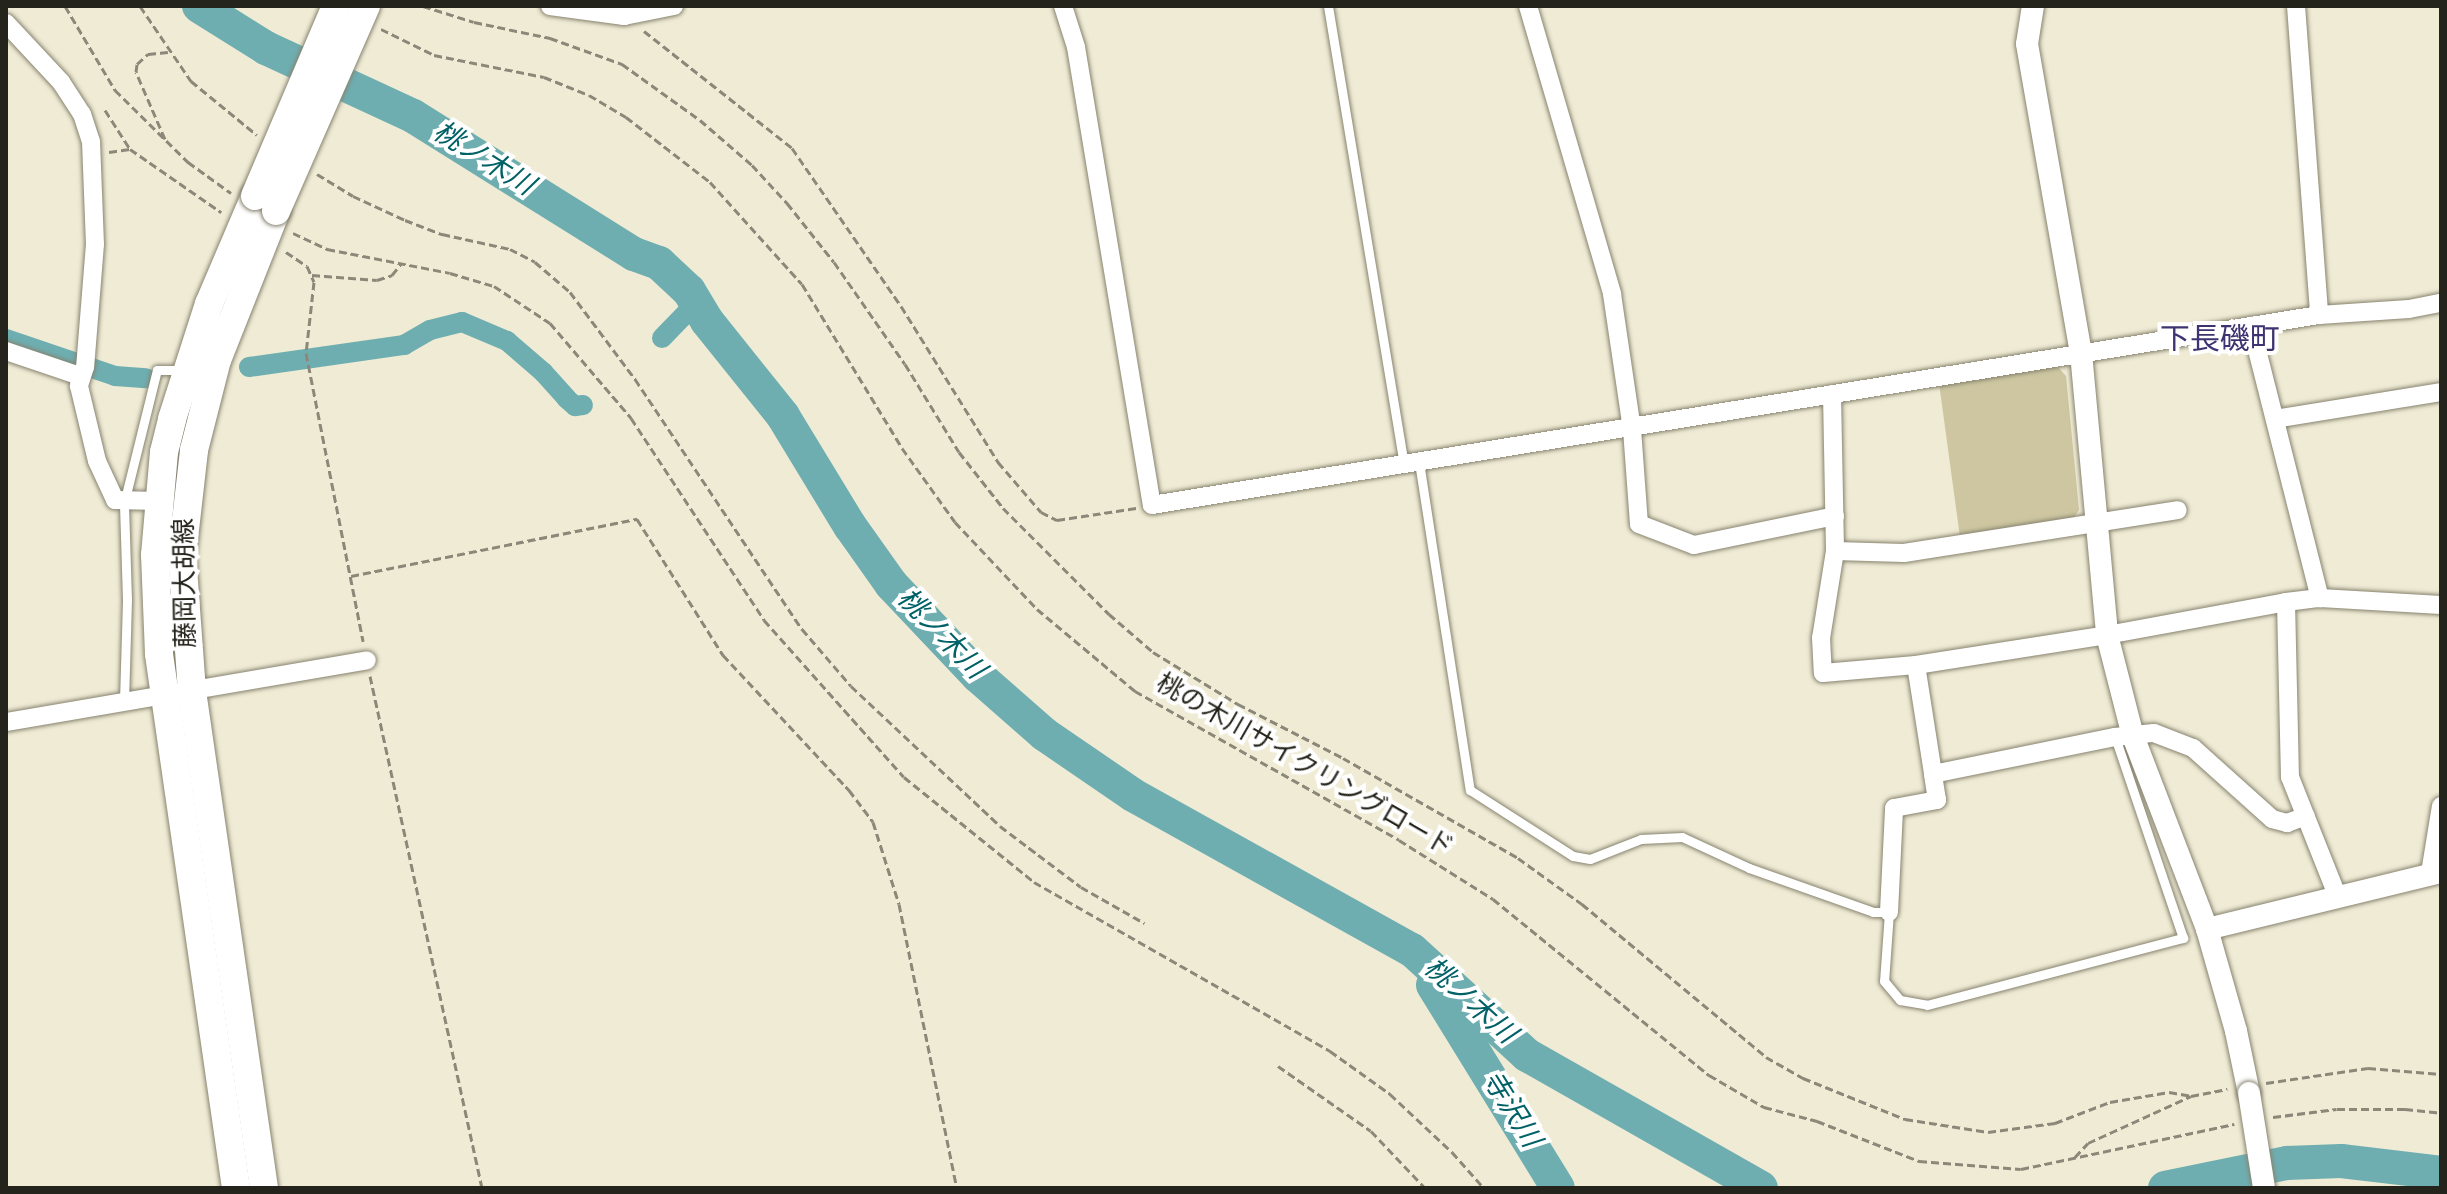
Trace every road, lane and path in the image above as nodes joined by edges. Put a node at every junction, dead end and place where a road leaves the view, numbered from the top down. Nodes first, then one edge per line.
1 (65, 6) edge
2 (140, 6) edge
3 (336, 6) edge
4 (423, 6) edge
5 (550, 6) edge
6 (674, 6) edge
7 (1063, 6) edge
8 (1328, 6) edge
9 (1528, 6) edge
10 (2033, 6) edge
11 (2296, 6) edge
12 (624, 16) junction
13 (373, 17) edge
14 (6, 23) edge
15 (168, 52) junction
16 (105, 110) dead end
17 (261, 138) dead end
18 (166, 142) junction
19 (130, 149) junction
20 (94, 155) junction
21 (316, 174) dead end
22 (257, 212) junction
23 (285, 252) dead end
24 (402, 262) junction
25 (312, 275) junction
26 (2441, 303) edge
27 (2319, 315) junction
28 (2251, 326) junction
29 (6, 351) edge
30 (2081, 353) junction
31 (187, 370) junction
32 (80, 376) junction
33 (2441, 392) edge
34 (1832, 394) junction
35 (2275, 419) junction
36 (1632, 429) junction
37 (1412, 464) junction
38 (159, 501) junction
39 (124, 503) junction
40 (1152, 505) junction
41 (2178, 510) dead end
42 (1835, 516) junction
43 (2096, 523) junction
44 (1835, 551) junction
45 (351, 576) junction
46 (2320, 598) junction
47 (2286, 602) junction
48 (2441, 605) edge
49 (2107, 635) junction
50 (367, 660) junction
51 (1916, 665) junction
52 (178, 693) junction
53 (124, 701) junction
54 (6, 722) edge
55 (2124, 737) junction
56 (1933, 774) junction
57 (2441, 806) edge
58 (2306, 816) junction
59 (2435, 872) edge
60 (2337, 895) junction
61 (1889, 912) junction
62 (1144, 923) dead end
63 (2207, 929) junction
64 (1278, 1066) dead end
65 (2441, 1074) edge
66 (2248, 1089) junction
67 (2191, 1096) junction
68 (2441, 1113) edge
69 (2266, 1118) dead end
70 (2237, 1124) dead end
71 (2075, 1157) junction
72 (236, 1188) edge
73 (264, 1188) edge
74 (482, 1188) edge
75 (957, 1188) edge
76 (1425, 1188) edge
77 (1484, 1188) edge
78 (2264, 1188) edge

1 - 18 path
2 - 15 path
3 - 22 main road, 藤岡大胡線, bridge
4 - 67 path
5 - 12 street
6 - 12 street
7 - 40 street
8 - 37 lane
9 - 36 street
10 - 30 street
11 - 27 street
12 - 40 path
13 - 22 main road, 藤岡大胡線, bridge
13 - 71 path, 桃の木川サイクリングロード
14 - 20 street
15 - 17 path
15 - 18 path
16 - 19 path
18 - 22 path
19 - 20 path
19 - 22 path
20 - 32 street
21 - 62 path
22 - 24 path
22 - 31 main road, 藤岡大胡線
22 - 52 main road, 藤岡大胡線
23 - 25 path
24 - 25 path
24 - 77 path
25 - 45 path
26 - 27 street
27 - 28 street
28 - 30 street
28 - 35 street
29 - 32 street
30 - 34 street
30 - 43 street
31 - 38 main road, 藤岡大胡線
31 - 39 lane
32 - 39 street
33 - 35 street
34 - 36 street
34 - 42 street
35 - 46 street
36 - 37 street
36 - 42 street
37 - 40 street
37 - 61 lane
38 - 39 street
38 - 52 main road, 藤岡大胡線
39 - 53 lane
41 - 43 street
42 - 44 street
43 - 44 street
43 - 49 street
44 - 51 street
45 - 50 path
45 - 75 path
46 - 47 street
46 - 48 street
47 - 49 street
47 - 58 street
49 - 51 street
49 - 55 street
50 - 52 street
50 - 74 path
51 - 56 street
52 - 53 street
52 - 72 main road, 藤岡大胡線
52 - 73 main road, 藤岡大胡線
53 - 54 street
55 - 56 street
55 - 58 street
55 - 61 lane
55 - 63 street
56 - 61 street
57 - 59 street
58 - 60 street
59 - 60 street
60 - 63 street
63 - 66 street
64 - 76 path
65 - 66 path
66 - 67 path
66 - 78 street, bridge
67 - 71 path
68 - 69 path
70 - 71 path, 桃の木川サイクリングロード

